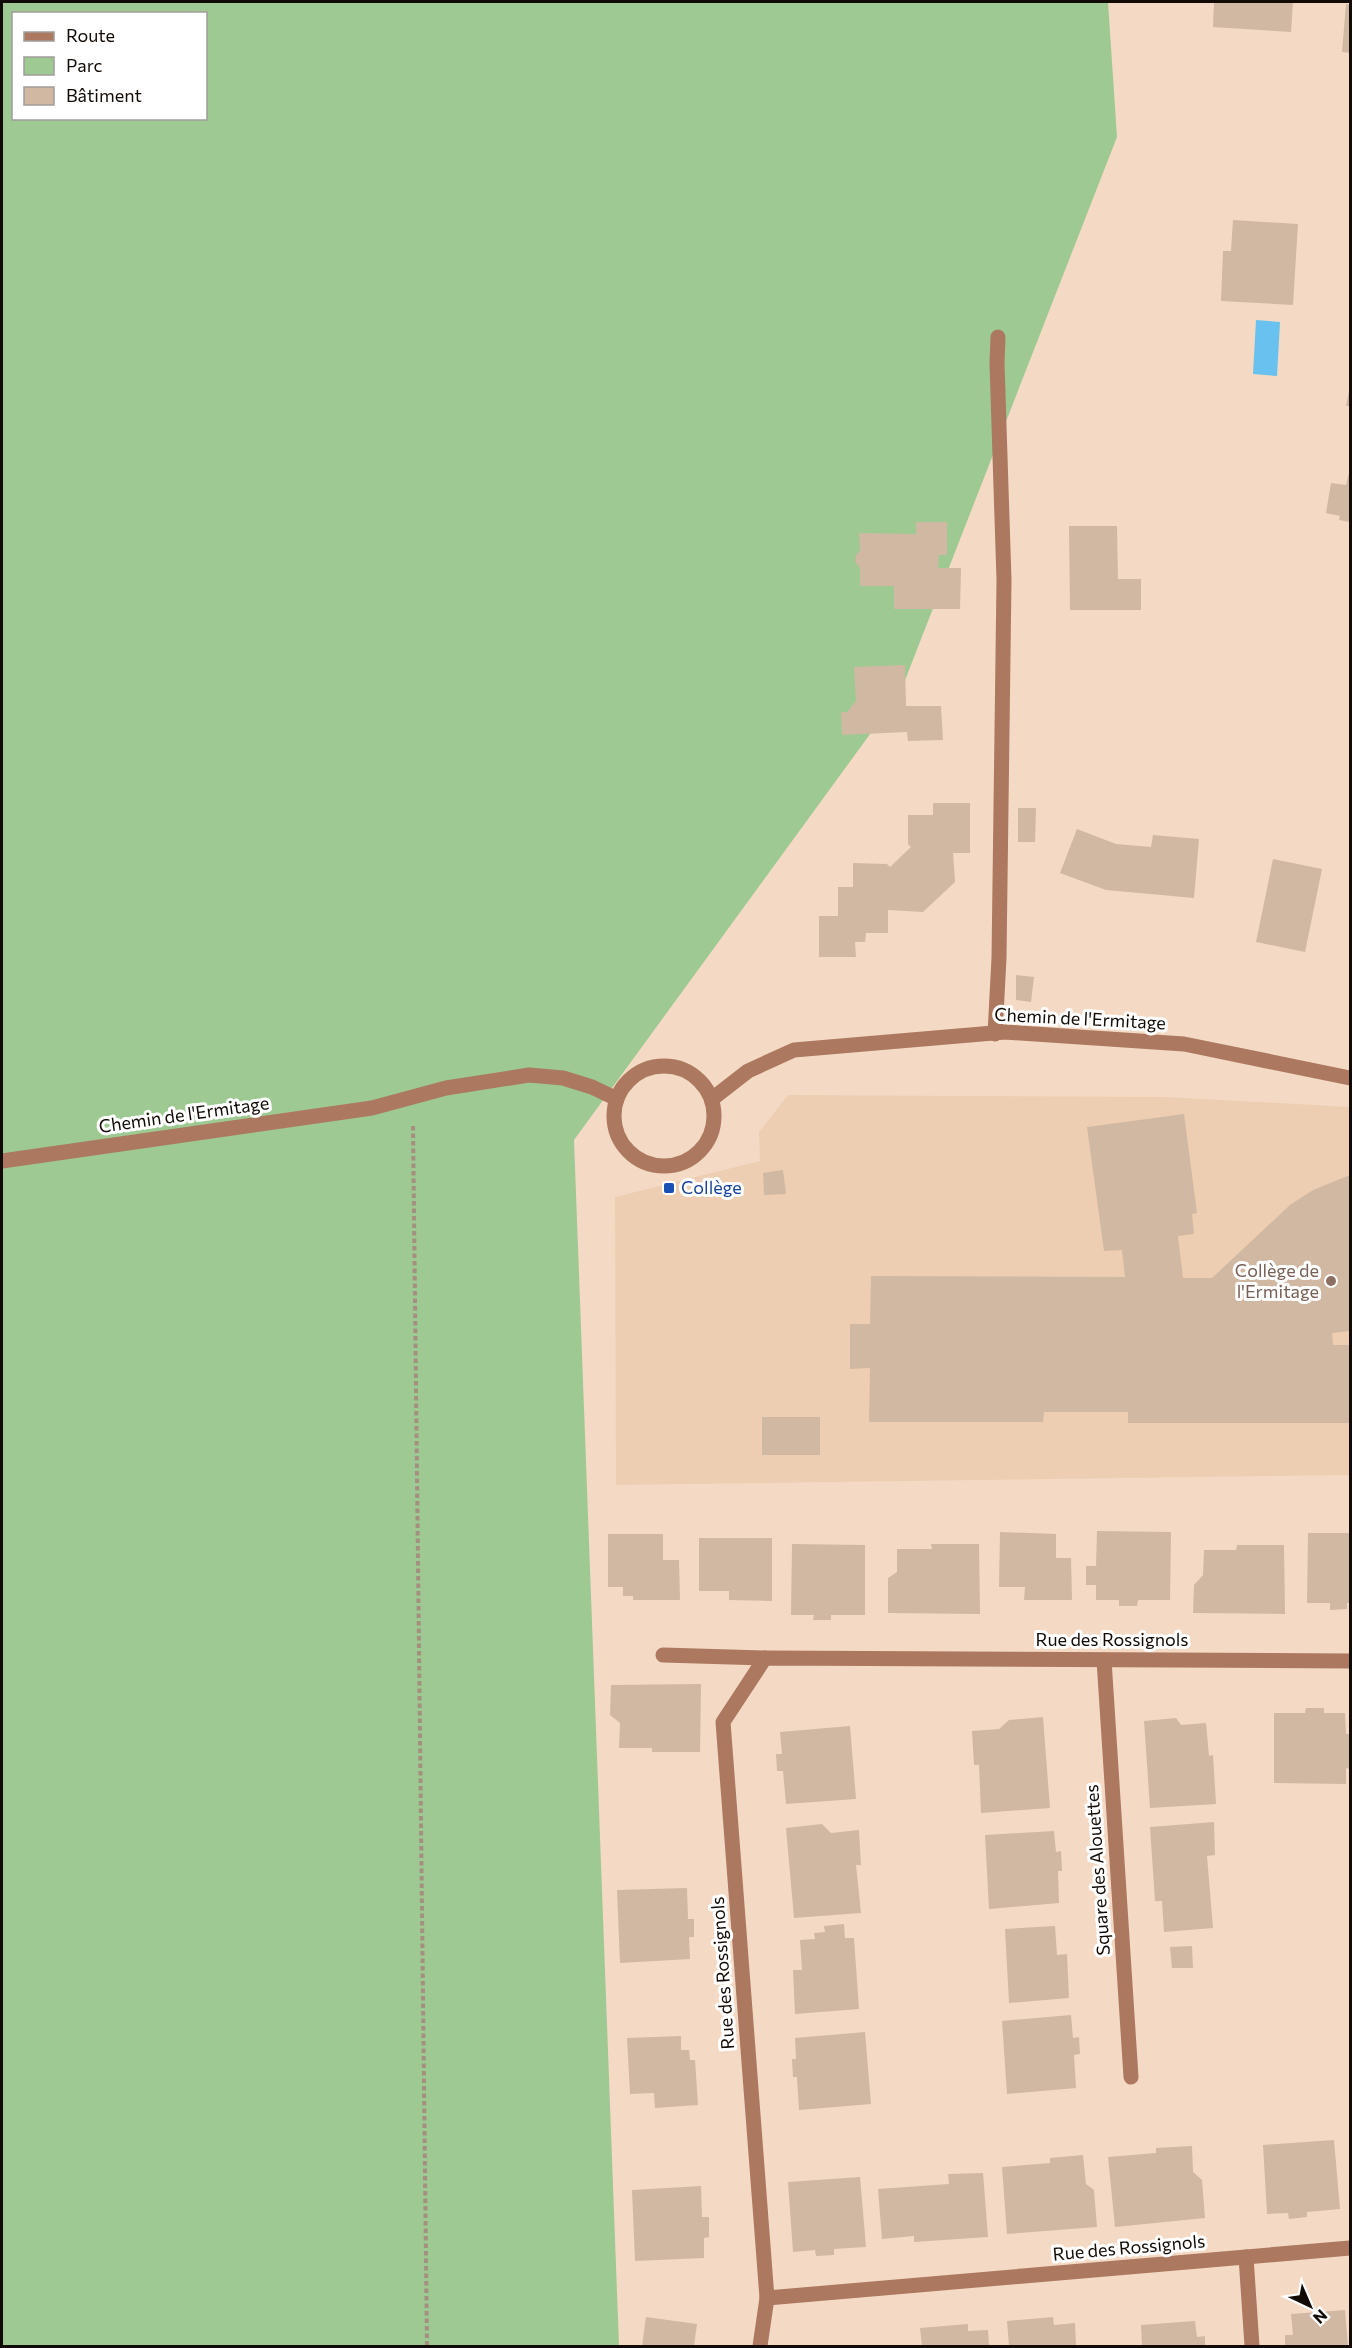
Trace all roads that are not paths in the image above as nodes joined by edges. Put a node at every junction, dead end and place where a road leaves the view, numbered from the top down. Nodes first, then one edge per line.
1 (998, 337) dead end
2 (995, 1034) junction
3 (1350, 1078) edge
4 (617, 1098) junction
5 (712, 1099) junction
6 (2, 1161) edge
7 (663, 1655) dead end
8 (765, 1658) junction
9 (1104, 1660) junction
10 (1350, 1661) edge
11 (1131, 2077) dead end
12 (1350, 2248) edge
13 (1246, 2257) junction
14 (767, 2298) junction
15 (760, 2346) edge
16 (1252, 2346) edge

1 - 2 street
2 - 3 street, Chemin de l'Ermitage
2 - 5 street, Chemin de l'Ermitage
4 - 5 street
4 - 5 street
4 - 6 street, Chemin de l'Ermitage
7 - 8 street, Rue des Rossignols
8 - 9 street, Rue des Rossignols
8 - 14 street, Rue des Rossignols
9 - 10 street, Rue des Rossignols
9 - 11 street, Square des Alouettes
12 - 13 street, Rue des Rossignols
13 - 14 street, Rue des Rossignols
13 - 16 street
14 - 15 street, Rue des Rossignols

